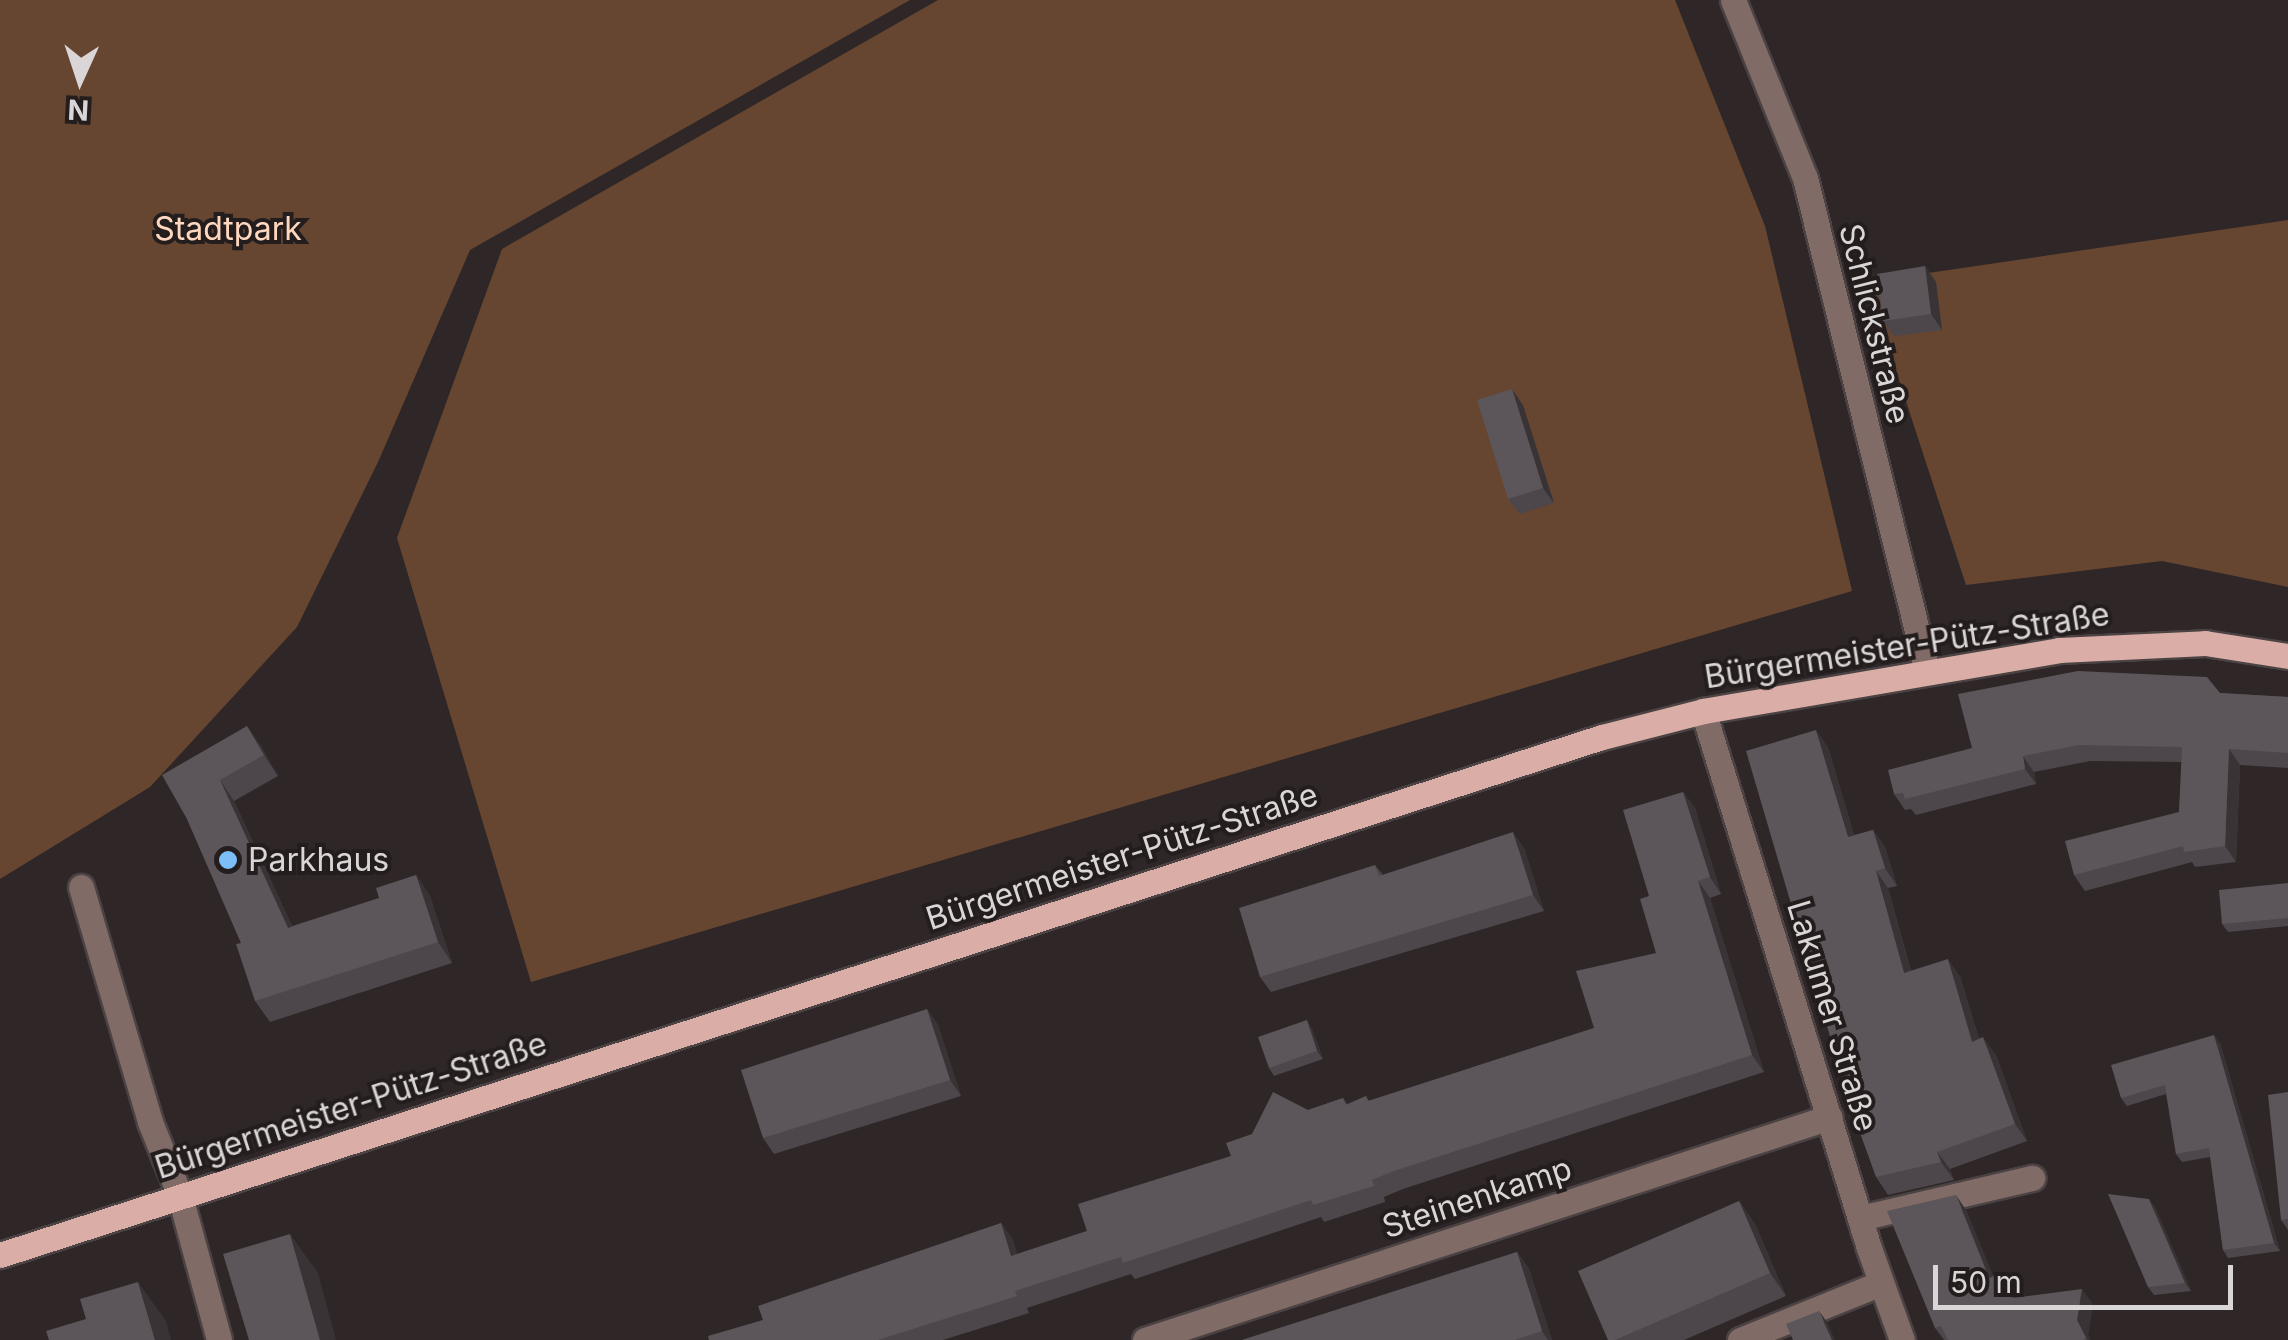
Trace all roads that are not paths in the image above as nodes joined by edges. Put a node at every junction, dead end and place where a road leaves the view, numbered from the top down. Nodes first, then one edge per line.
1 (1734, 0) edge
2 (2288, 656) edge
3 (1927, 671) junction
4 (1704, 711) junction
5 (81, 886) dead end
6 (1830, 1117) junction
7 (2032, 1178) dead end
8 (180, 1196) junction
9 (1860, 1218) junction
10 (0, 1255) edge
11 (1881, 1282) junction
12 (219, 1340) edge
13 (1146, 1340) edge
14 (1740, 1340) edge
15 (1902, 1340) edge

1 - 3 street, Schlickstraße
2 - 3 main road, Bürgermeister-Pütz-Straße
3 - 4 main road, Bürgermeister-Pütz-Straße
4 - 6 street, Lakumer Straße
4 - 8 main road, Bürgermeister-Pütz-Straße
5 - 8 street
6 - 9 street, Lakumer Straße
6 - 13 street, Steinenkamp
7 - 9 street
8 - 10 main road, Bürgermeister-Pütz-Straße
8 - 12 street
9 - 11 street, Lakumer Straße
11 - 14 street
11 - 15 street, Lakumer Straße

